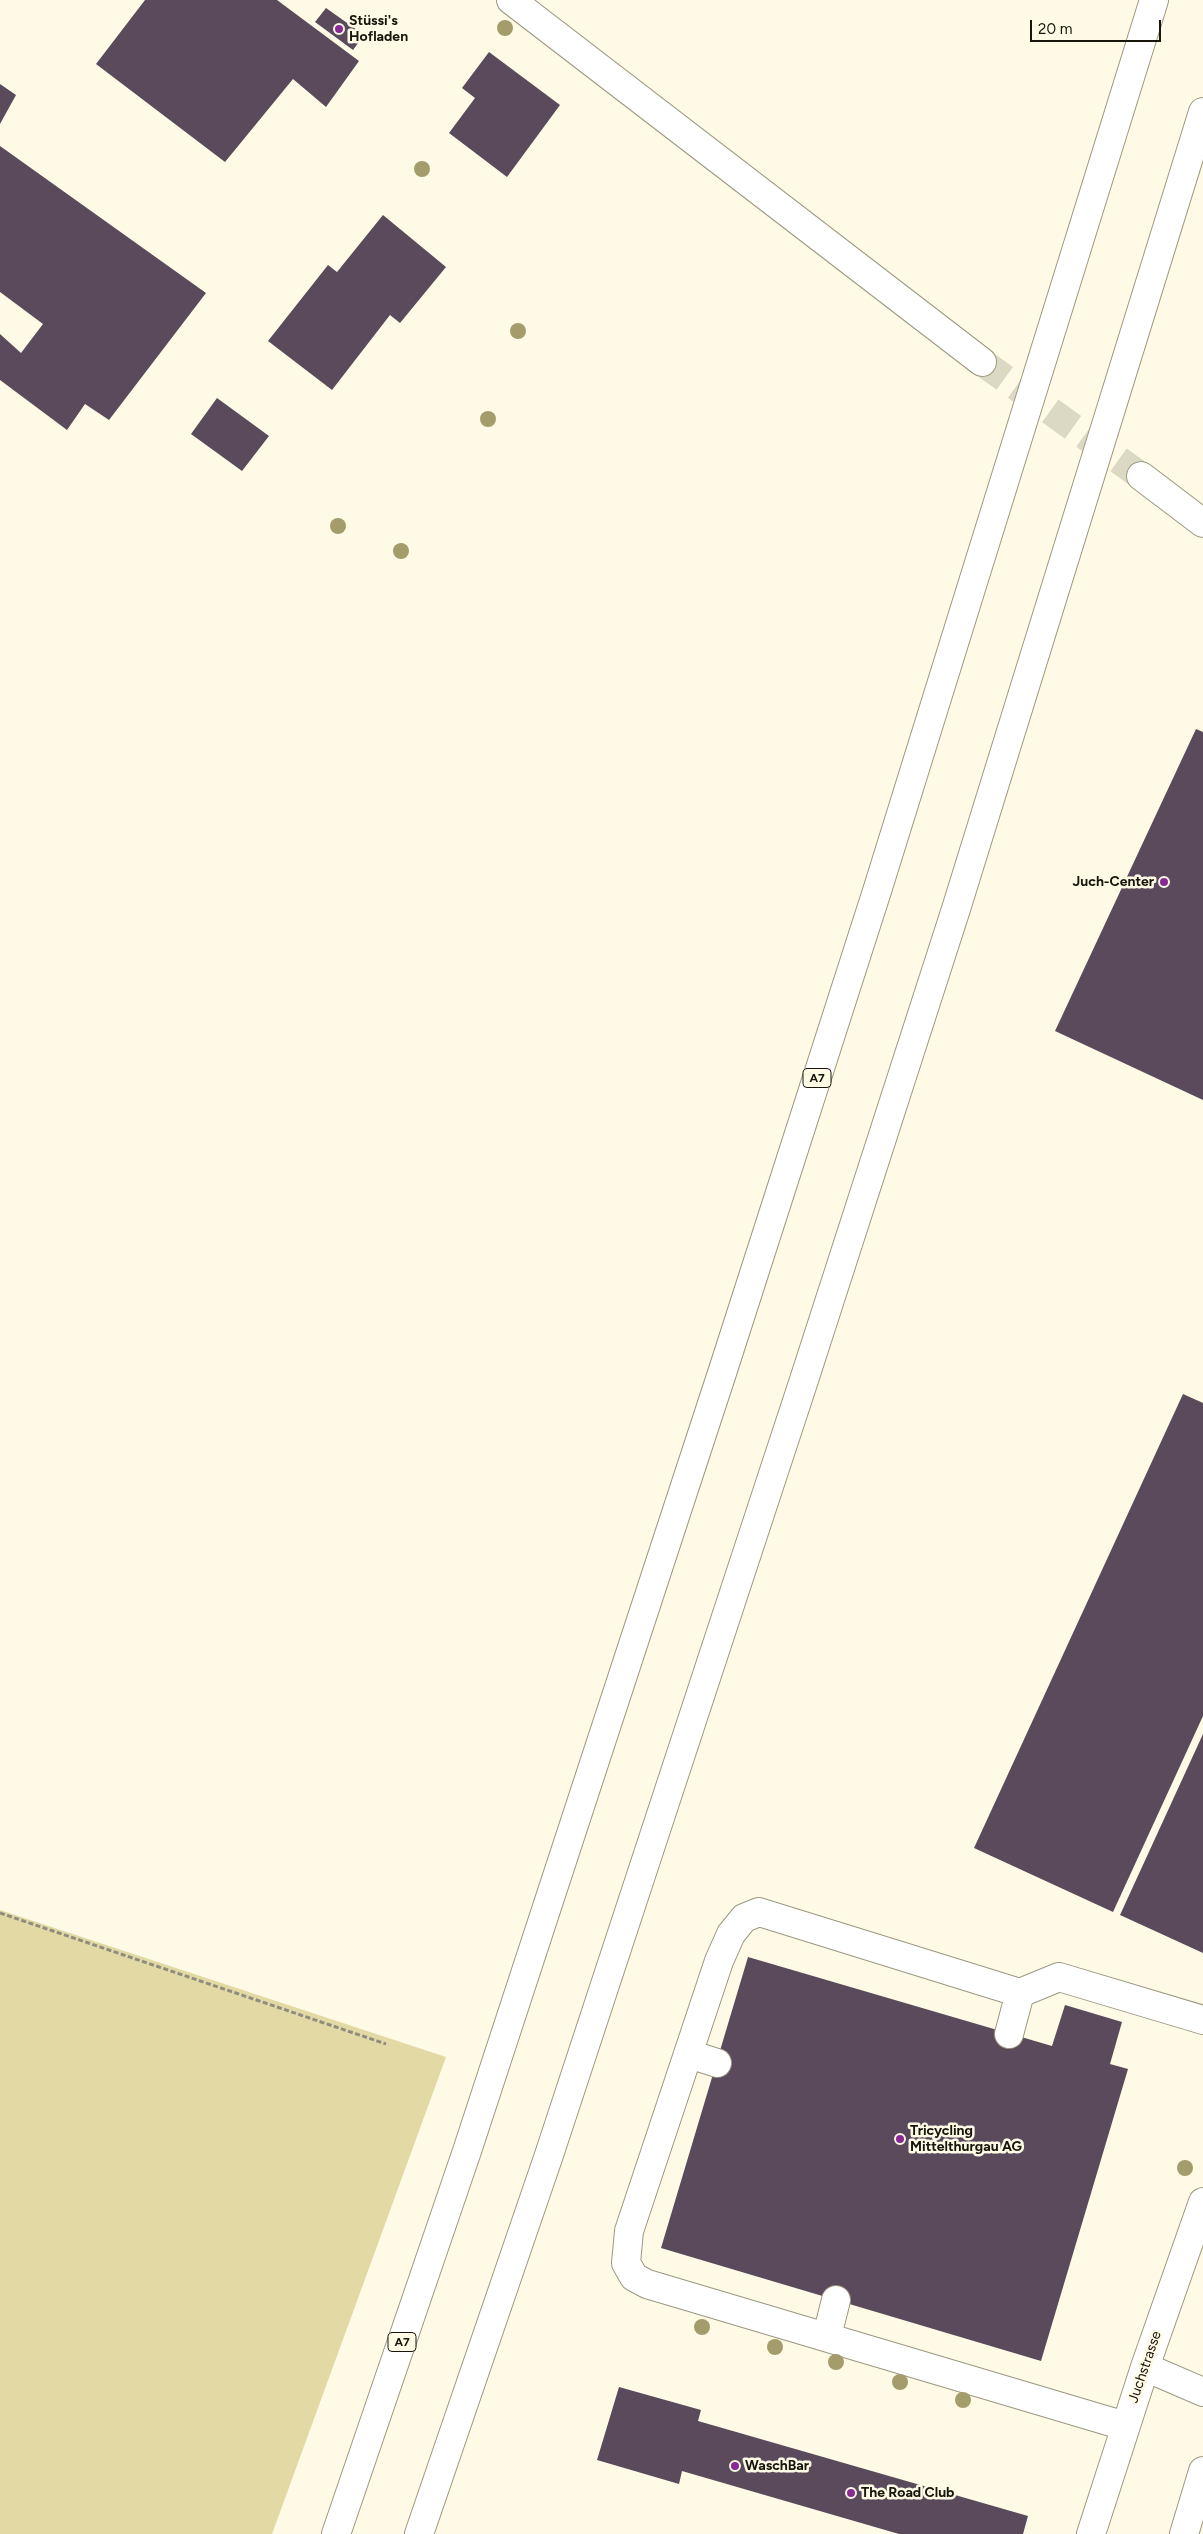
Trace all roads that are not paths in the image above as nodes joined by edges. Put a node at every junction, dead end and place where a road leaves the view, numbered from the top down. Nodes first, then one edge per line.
1 (511, 0) edge
2 (1154, 0) edge
3 (1203, 112) edge
4 (982, 362) tunnel mouth
5 (1141, 476) tunnel mouth
6 (1203, 522) edge
7 (1020, 1993) junction
8 (1203, 2020) edge
9 (1009, 2034) dead end
10 (689, 2054) junction
11 (716, 2063) dead end
12 (1203, 2202) edge
13 (836, 2300) dead end
14 (827, 2336) junction
15 (1145, 2367) junction
16 (1203, 2392) edge
17 (1125, 2426) junction
18 (1203, 2471) edge
19 (336, 2534) edge
20 (419, 2534) edge
21 (1091, 2534) edge
22 (1184, 2534) edge

1 - 4 main road
2 - 19 main road, A7
3 - 20 main road
5 - 6 main road
7 - 8 main road
7 - 9 main road
7 - 10 main road
10 - 11 main road
10 - 14 main road
12 - 15 main road, Juchstrasse
13 - 14 main road
14 - 17 main road
15 - 16 main road
15 - 17 main road, Juchstrasse
17 - 21 main road, Juchstrasse
18 - 22 main road

